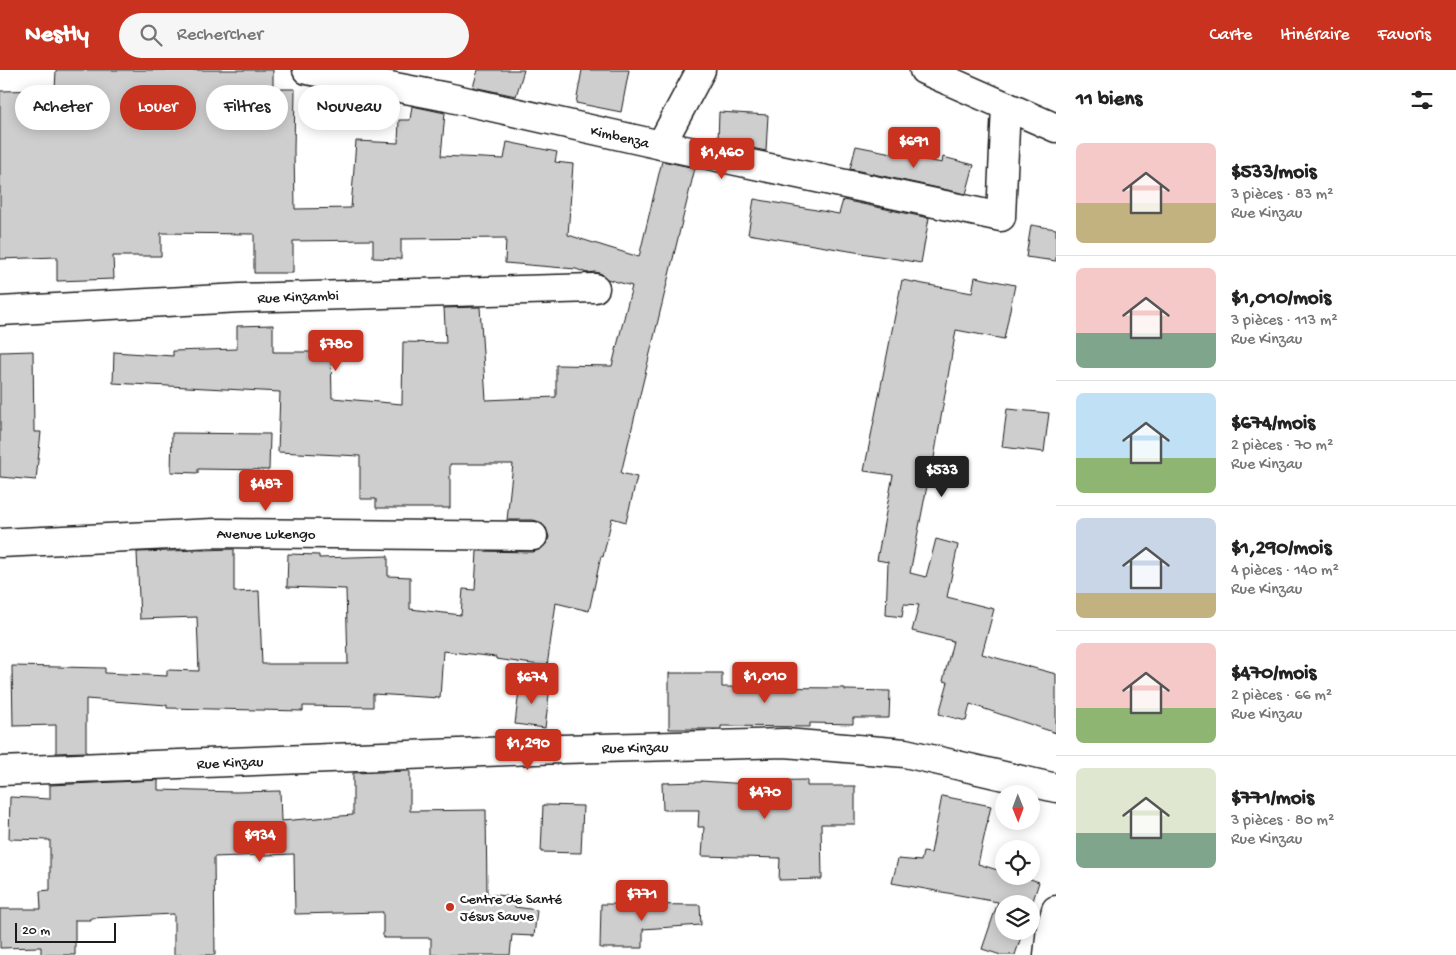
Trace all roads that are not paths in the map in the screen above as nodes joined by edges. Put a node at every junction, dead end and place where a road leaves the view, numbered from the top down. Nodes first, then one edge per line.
1 (307, 70) edge
2 (701, 70) edge
3 (924, 70) edge
4 (1006, 106) junction
5 (1056, 128) edge
6 (661, 145) junction
7 (596, 288) dead end
8 (0, 312) edge
9 (533, 536) dead end
10 (0, 542) edge
11 (0, 771) edge
12 (1056, 788) edge
13 (1056, 910) edge
14 (1045, 953) edge

1 - 6 street, Kimbenza
2 - 6 street
3 - 4 street
4 - 5 street
4 - 6 street, Kimbenza
7 - 8 street, Rue Kinzambi
9 - 10 street, Avenue Lukengo
11 - 12 street, Rue Kinzau
13 - 14 street

